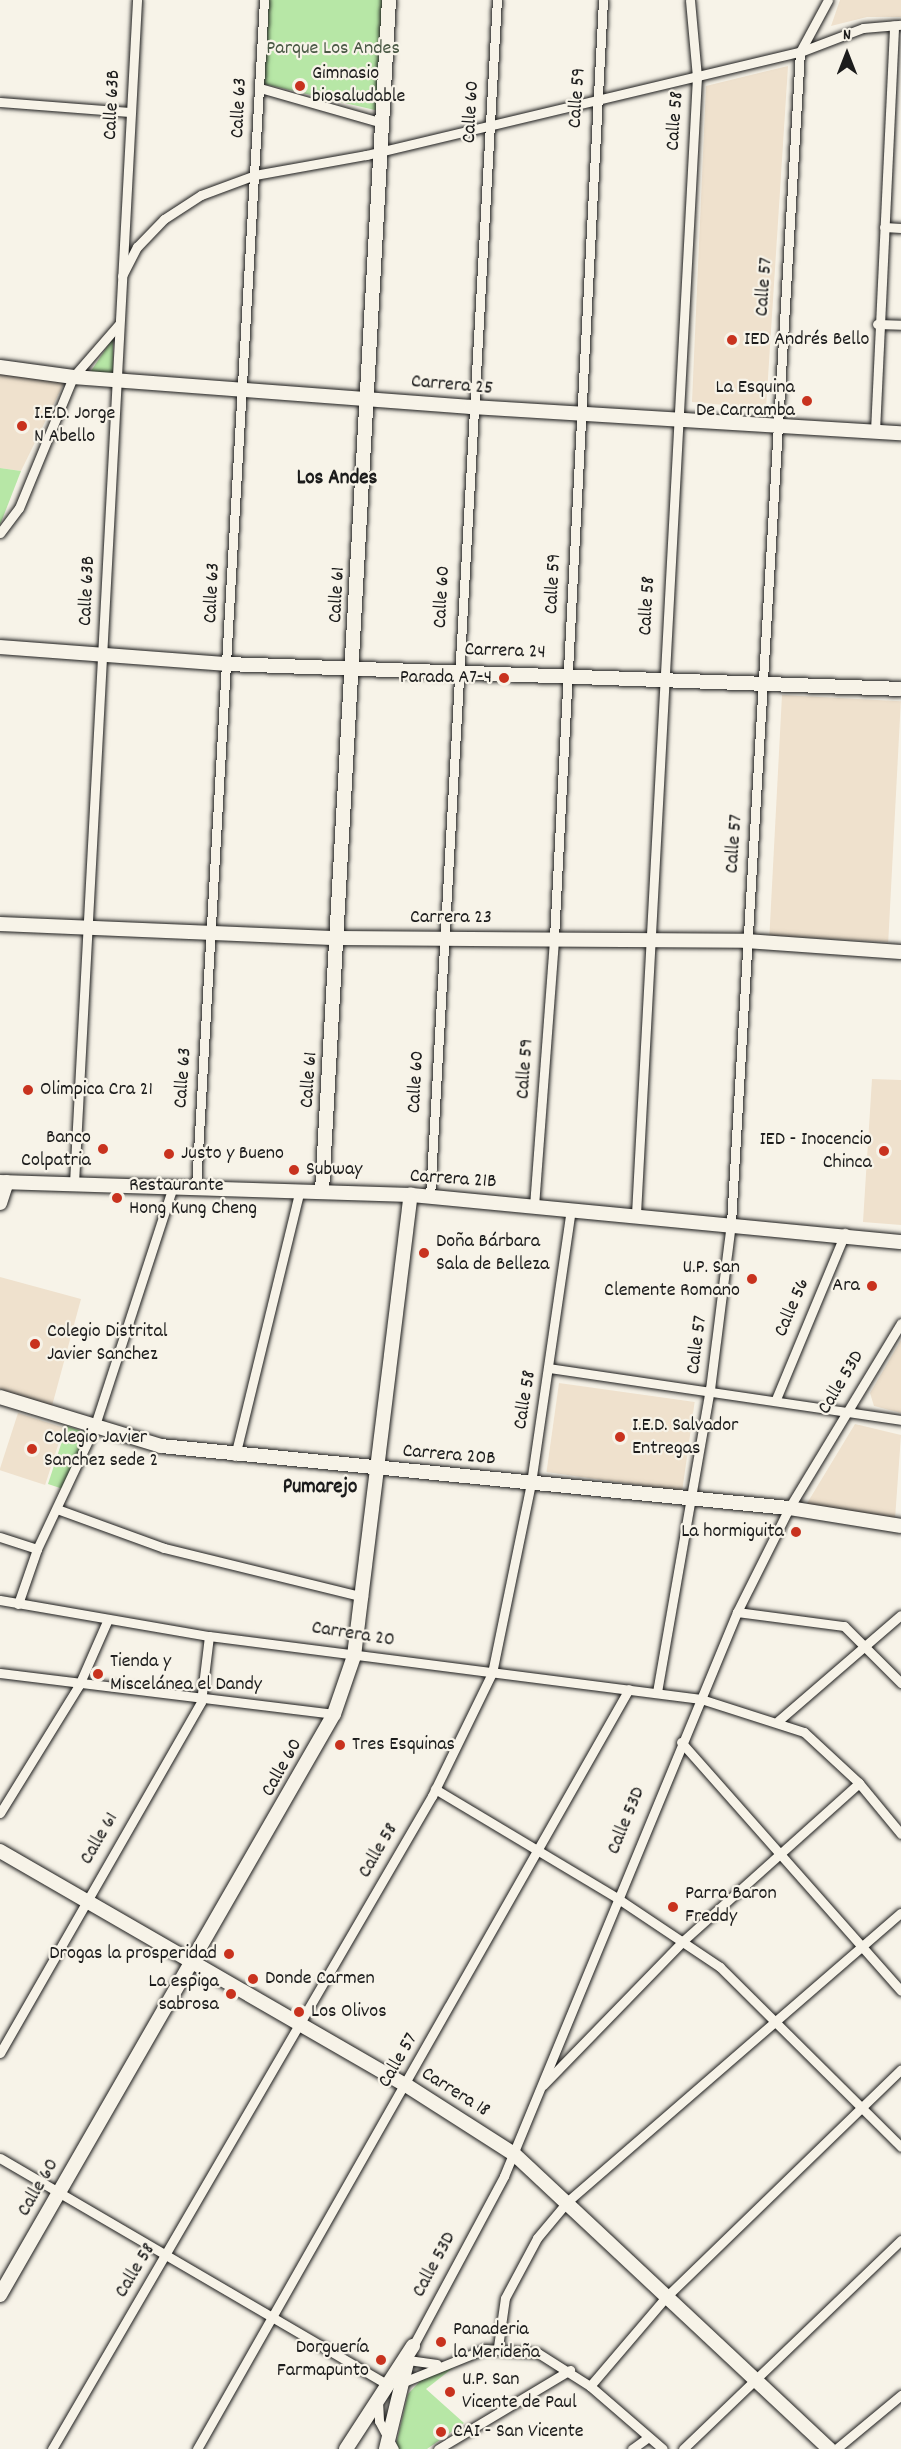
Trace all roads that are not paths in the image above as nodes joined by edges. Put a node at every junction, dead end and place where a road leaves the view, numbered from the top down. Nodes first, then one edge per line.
1 (137, 0) edge
2 (264, 0) edge
3 (389, 0) edge
4 (497, 0) edge
5 (603, 0) edge
6 (690, 0) edge
7 (828, 0) edge
8 (897, 25) edge
9 (800, 52) junction
10 (697, 77) junction
11 (260, 88) junction
12 (596, 100) junction
13 (0, 102) edge
14 (130, 112) junction
15 (382, 123) junction
16 (491, 124) junction
17 (891, 127) junction
18 (901, 127) edge
19 (382, 148) junction
20 (255, 175) junction
21 (884, 227) junction
22 (901, 228) edge
23 (121, 278) junction
24 (119, 324) junction
25 (877, 324) junction
26 (901, 325) edge
27 (0, 367) edge
28 (73, 377) junction
29 (117, 380) junction
30 (241, 389) junction
31 (369, 399) junction
32 (471, 407) junction
33 (580, 415) junction
34 (675, 422) junction
35 (774, 427) junction
36 (875, 431) junction
37 (901, 433) edge
38 (0, 532) edge
39 (0, 646) edge
40 (102, 655) junction
41 (227, 663) junction
42 (354, 665) junction
43 (459, 670) junction
44 (567, 674) junction
45 (662, 676) junction
46 (764, 680) junction
47 (901, 689) edge
48 (0, 924) edge
49 (87, 926) junction
50 (211, 934) junction
51 (338, 938) junction
52 (445, 938) junction
53 (554, 938) junction
54 (650, 940) junction
55 (747, 941) junction
56 (901, 952) edge
57 (3, 1182) edge
58 (74, 1183) junction
59 (173, 1186) junction
60 (196, 1187) junction
61 (300, 1191) junction
62 (322, 1191) junction
63 (411, 1196) junction
64 (430, 1197) junction
65 (0, 1203) edge
66 (534, 1206) junction
67 (571, 1209) junction
68 (636, 1214) junction
69 (731, 1222) junction
70 (846, 1232) junction
71 (901, 1242) edge
72 (901, 1323) edge
73 (549, 1368) junction
74 (710, 1389) junction
75 (0, 1397) edge
76 (776, 1399) junction
77 (848, 1410) junction
78 (901, 1420) edge
79 (94, 1428) junction
80 (235, 1456) junction
81 (376, 1470) junction
82 (531, 1483) junction
83 (691, 1499) junction
84 (789, 1508) junction
85 (57, 1509) junction
86 (901, 1526) edge
87 (0, 1537) edge
88 (37, 1549) junction
89 (363, 1597) junction
90 (0, 1600) edge
91 (18, 1604) junction
92 (737, 1612) junction
93 (901, 1615) edge
94 (108, 1619) junction
95 (208, 1636) junction
96 (866, 1644) junction
97 (354, 1656) junction
98 (492, 1673) junction
99 (0, 1674) edge
100 (901, 1683) edge
101 (78, 1685) junction
102 (629, 1689) junction
103 (657, 1692) junction
104 (701, 1699) junction
105 (201, 1702) junction
106 (334, 1714) junction
107 (778, 1721) junction
108 (681, 1742) junction
109 (859, 1783) junction
110 (435, 1789) junction
111 (0, 1812) edge
112 (901, 1834) edge
113 (0, 1851) edge
114 (540, 1854) junction
115 (781, 1857) junction
116 (617, 1898) junction
117 (87, 1901) junction
118 (901, 1913) edge
119 (684, 1940) junction
120 (864, 1948) junction
121 (195, 1964) junction
122 (901, 1991) edge
123 (777, 2021) junction
124 (300, 2024) junction
125 (0, 2053) edge
126 (901, 2069) edge
127 (406, 2085) junction
128 (540, 2089) junction
129 (861, 2105) junction
130 (901, 2147) edge
131 (513, 2154) junction
132 (0, 2158) edge
133 (58, 2194) junction
134 (568, 2200) junction
135 (901, 2240) edge
136 (168, 2254) junction
137 (0, 2295) edge
138 (666, 2297) junction
139 (273, 2316) junction
140 (413, 2346) junction
141 (498, 2347) junction
142 (408, 2360) junction
143 (445, 2362) junction
144 (570, 2370) junction
145 (756, 2378) junction
146 (394, 2383) junction
147 (590, 2386) junction
148 (901, 2395) edge
149 (378, 2399) junction
150 (646, 2439) junction
151 (389, 2447) edge
152 (52, 2449) edge
153 (197, 2449) edge
154 (346, 2449) edge
155 (438, 2449) edge
156 (632, 2449) edge
157 (663, 2449) edge
158 (683, 2449) edge
159 (829, 2449) edge
160 (836, 2449) edge

1 - 14 street, Calle 63B
2 - 11 street, Calle 63
3 - 15 street, Calle 61
4 - 16 street, Calle 60
5 - 12 street, Calle 59
6 - 10 street, Calle 58
7 - 9 street, Calle 57
8 - 9 street
8 - 17 street
9 - 10 street
9 - 35 street, Calle 57
10 - 12 street
10 - 34 street, Calle 58
11 - 15 street
11 - 20 street, Calle 63
12 - 16 street
12 - 33 street, Calle 59
13 - 14 street
14 - 23 street, Calle 63B
15 - 19 street, Calle 61
16 - 19 street
16 - 32 street, Calle 60
17 - 18 street
17 - 21 street
19 - 20 street
19 - 31 street, Calle 61
20 - 23 street
20 - 30 street, Calle 63
21 - 22 street
21 - 25 street
23 - 24 street, Calle 63B
24 - 28 street
24 - 29 street, Calle 63B
25 - 26 street
25 - 36 street
27 - 28 street, Carrera 25
28 - 29 street, Carrera 25
28 - 38 street
29 - 30 street, Carrera 25
29 - 40 street, Calle 63B
30 - 31 street, Carrera 25
30 - 41 street, Calle 63
31 - 32 street, Carrera 25
31 - 42 street, Calle 61
32 - 33 street, Carrera 25
32 - 43 street, Calle 60
33 - 34 street, Carrera 25
33 - 44 street, Calle 59
34 - 35 street, Carrera 25
34 - 45 street, Calle 58
35 - 36 street, Carrera 25
35 - 46 street, Calle 57
36 - 37 street, Carrera 25
39 - 40 street, Carrera 24
40 - 41 street, Carrera 24
40 - 49 street, Calle 63B
41 - 42 street, Carrera 24
41 - 50 street, Calle 63
42 - 43 street, Carrera 24
42 - 51 street, Calle 61
43 - 44 street, Carrera 24
43 - 52 street, Calle 60
44 - 45 street, Carrera 24
44 - 53 street, Calle 59
45 - 46 street, Carrera 24
45 - 54 street, Calle 58
46 - 47 street, Carrera 24
46 - 55 street, Calle 57
48 - 49 street, Carrera 23
49 - 50 street, Carrera 23
49 - 58 street, Calle 63B
50 - 51 street, Carrera 23
50 - 60 street, Calle 63
51 - 52 street, Carrera 23
51 - 62 street, Calle 61
52 - 53 street, Carrera 23
52 - 64 street, Calle 60
53 - 54 street, Carrera 23
53 - 66 street, Calle 59
54 - 55 street, Carrera 23
54 - 68 street, Calle 58
55 - 56 street, Carrera 23
55 - 69 street, Calle 57
57 - 58 street, Carrera 21B
57 - 65 street
58 - 59 street, Carrera 21B
59 - 60 street, Carrera 21B
59 - 79 street
60 - 61 street, Carrera 21B
61 - 62 street, Carrera 21B
61 - 80 street
62 - 63 street, Carrera 21B
63 - 64 street, Carrera 21B
63 - 81 street, Calle 60
64 - 66 street, Carrera 21B
66 - 67 street, Carrera 21B
67 - 68 street, Carrera 21B
67 - 73 street, Calle 58
68 - 69 street, Carrera 21B
69 - 70 street, Carrera 21B
69 - 74 street, Calle 57
70 - 71 street, Carrera 21B
70 - 76 street, Calle 56
72 - 77 street, Calle 53D
73 - 74 street
73 - 82 street, Calle 58
74 - 76 street
74 - 83 street, Calle 57
75 - 79 street, Carrera 20B
76 - 77 street
77 - 78 street
77 - 84 street, Calle 53D
79 - 80 street, Carrera 20B
79 - 85 street
80 - 81 street, Carrera 20B
81 - 82 street, Carrera 20B
81 - 89 street, Calle 60
82 - 83 street, Carrera 20B
82 - 98 street, Calle 58
83 - 84 street, Carrera 20B
83 - 103 street, Calle 57
84 - 86 street, Carrera 20B
84 - 92 street, Calle 53D
85 - 88 street
85 - 89 street
87 - 88 street
88 - 91 street
89 - 97 street, Calle 60
90 - 91 street, Carrera 20
91 - 94 street, Carrera 20
92 - 96 street
92 - 104 street, Calle 53D
93 - 96 street
94 - 95 street, Carrera 20
94 - 101 street
95 - 97 street, Carrera 20
95 - 105 street, Calle 61
96 - 100 street
96 - 107 street
97 - 98 street, Carrera 20
97 - 106 street, Calle 60
98 - 102 street, Carrera 20
98 - 110 street, Calle 58
99 - 101 street
101 - 105 street
101 - 111 street
102 - 103 street, Carrera 20
102 - 114 street, Calle 57
103 - 104 street, Carrera 20
104 - 107 street, Carrera 20
104 - 108 street, Calle 53D
105 - 106 street
105 - 117 street, Calle 61
106 - 121 street, Calle 60
107 - 109 street, Carrera 20
108 - 115 street
108 - 116 street, Calle 53D
109 - 112 street, Carrera 20
109 - 115 street
110 - 114 street
110 - 124 street, Calle 58
113 - 117 street, Carrera 18
114 - 116 street
114 - 127 street, Calle 57
115 - 119 street
115 - 120 street
116 - 119 street
116 - 128 street, Calle 53D
117 - 121 street, Carrera 18
117 - 125 street, Calle 61
118 - 120 street
119 - 123 street
119 - 128 street
120 - 122 street
120 - 123 street
121 - 124 street, Carrera 18
121 - 133 street, Calle 60
123 - 129 street
123 - 134 street
124 - 127 street, Carrera 18
124 - 136 street, Calle 58
126 - 129 street
127 - 131 street, Carrera 18
127 - 139 street, Calle 57
128 - 131 street, Calle 53D
129 - 130 street
129 - 138 street
131 - 134 street, Carrera 18
131 - 140 street, Calle 53D
132 - 133 street
133 - 136 street
133 - 137 street, Calle 60
134 - 138 street, Carrera 18
134 - 141 street
135 - 145 street
136 - 139 street
136 - 152 street, Calle 58
138 - 145 street, Carrera 18
138 - 147 street
139 - 146 street
139 - 153 street, Calle 57
140 - 142 street, Calle 53D
140 - 146 street, Calle 53D
141 - 143 street
141 - 144 street
142 - 143 street
142 - 146 street, Calle 53D
143 - 146 street
144 - 147 street
144 - 155 street
145 - 158 street
145 - 159 street, Carrera 18
146 - 149 street
146 - 151 street, Calle 53D
147 - 150 street
148 - 160 street
149 - 151 street
149 - 154 street
150 - 156 street
150 - 157 street

